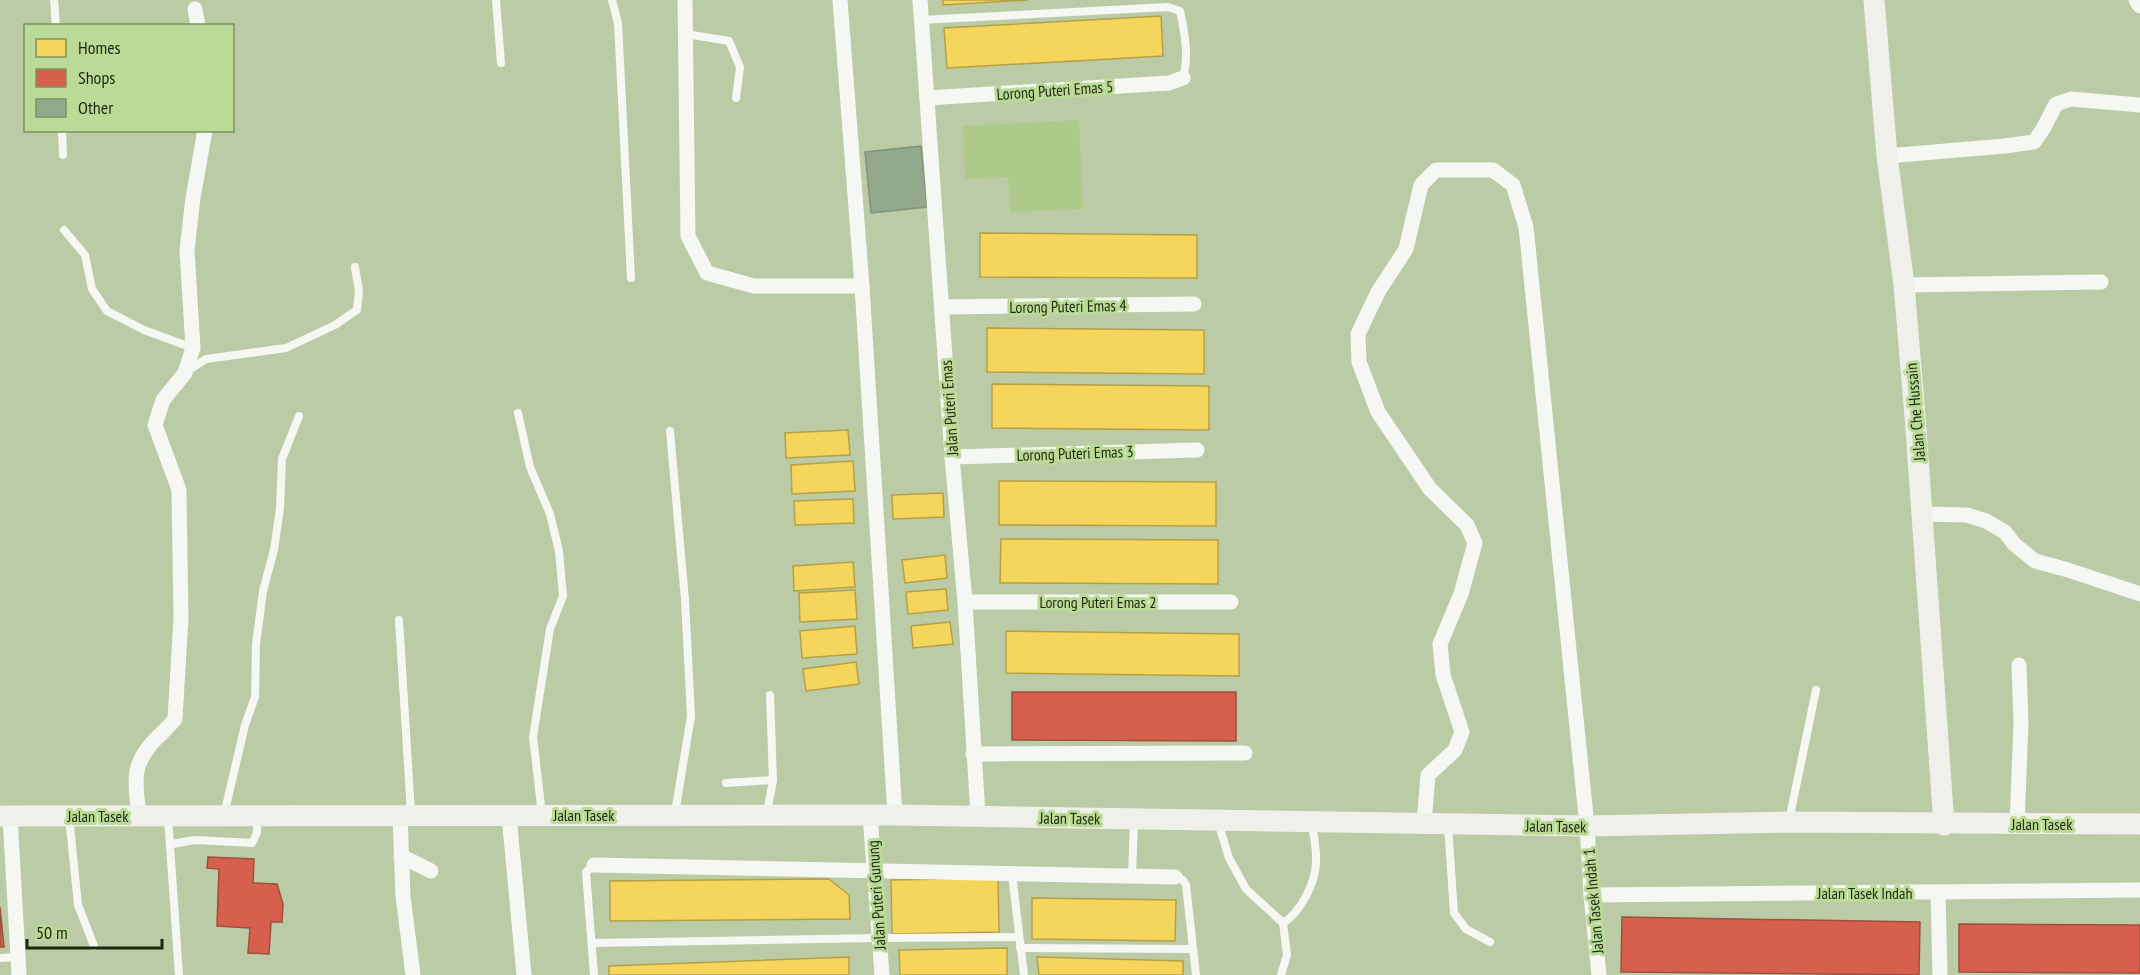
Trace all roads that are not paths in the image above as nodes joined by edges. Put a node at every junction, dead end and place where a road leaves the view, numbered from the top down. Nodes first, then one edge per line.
1 (54, 0) edge
2 (496, 0) edge
3 (612, 0) edge
4 (685, 0) edge
5 (840, 0) edge
6 (920, 0) edge
7 (1874, 0) edge
8 (2136, 0) edge
9 (2140, 6) edge
10 (195, 9) dead end
11 (921, 20) junction
12 (56, 24) edge
13 (198, 24) edge
14 (686, 34) junction
15 (501, 63) dead end
16 (1183, 78) joint
17 (736, 98) dead end
18 (927, 98) junction
19 (2140, 105) edge
20 (62, 132) edge
21 (205, 132) edge
22 (63, 155) dead end
23 (1887, 156) junction
24 (64, 230) dead end
25 (355, 267) dead end
26 (632, 278) dead end
27 (2101, 282) dead end
28 (1904, 285) junction
29 (862, 286) junction
30 (1194, 304) dead end
31 (942, 307) junction
32 (193, 348) junction
33 (185, 373) junction
34 (518, 413) dead end
35 (299, 416) dead end
36 (670, 431) dead end
37 (1197, 450) dead end
38 (952, 457) junction
39 (1923, 514) junction
40 (2140, 594) edge
41 (965, 602) junction
42 (1231, 602) dead end
43 (399, 620) dead end
44 (2019, 665) dead end
45 (1816, 690) dead end
46 (770, 695) dead end
47 (1245, 753) dead end
48 (973, 754) junction
49 (773, 780) junction
50 (726, 783) dead end
51 (405, 814) junction
52 (675, 815) junction
53 (766, 815) junction
54 (870, 815) junction
55 (895, 815) junction
56 (5, 816) edge
57 (69, 816) junction
58 (139, 816) junction
59 (168, 816) junction
60 (224, 816) junction
61 (257, 816) junction
62 (508, 816) junction
63 (542, 816) junction
64 (978, 816) junction
65 (1134, 819) junction
66 (1217, 820) junction
67 (1312, 821) junction
68 (1789, 822) junction
69 (1424, 824) junction
70 (1448, 824) junction
71 (2017, 824) junction
72 (2140, 824) edge
73 (1944, 825) junction
74 (1587, 826) junction
75 (172, 844) junction
76 (401, 856) junction
77 (594, 865) joint
78 (431, 871) dead end
79 (874, 871) junction
80 (7, 873) edge
81 (1012, 874) junction
82 (1132, 876) junction
83 (1176, 877) joint
84 (2140, 890) edge
85 (1938, 892) junction
86 (1591, 895) junction
87 (1283, 923) junction
88 (879, 938) junction
89 (1019, 938) junction
90 (1490, 942) dead end
91 (592, 943) junction
92 (94, 946) dead end
93 (1020, 948) junction
94 (1193, 949) junction
95 (18, 957) junction
96 (0, 958) edge
97 (19, 975) edge
98 (179, 975) edge
99 (413, 975) edge
100 (524, 975) edge
101 (594, 975) edge
102 (882, 975) edge
103 (1024, 975) edge
104 (1196, 975) edge
105 (1281, 975) edge
106 (1599, 975) edge
107 (1940, 975) edge

1 - 12 lane
2 - 15 lane
3 - 26 lane
4 - 14 street
5 - 29 street
6 - 11 street, Jalan Puteri Emas
7 - 23 main road, Jalan Che Hussain
8 - 9 street
10 - 13 street
11 - 16 lane
11 - 18 street, Jalan Puteri Emas
14 - 17 lane
14 - 29 street
16 - 18 street, Lorong Puteri Emas 5
18 - 31 street, Jalan Puteri Emas
19 - 23 street
20 - 22 lane
21 - 32 street
23 - 28 main road, Jalan Che Hussain
24 - 32 lane
25 - 33 lane
27 - 28 street
28 - 39 main road, Jalan Che Hussain
29 - 55 street
30 - 31 street, Lorong Puteri Emas 4
31 - 38 street, Jalan Puteri Emas
32 - 33 street
33 - 58 street
34 - 63 lane
35 - 60 lane
36 - 52 lane
37 - 38 street, Lorong Puteri Emas 3
38 - 41 street, Jalan Puteri Emas
39 - 40 street
39 - 73 main road, Jalan Che Hussain
41 - 42 street, Lorong Puteri Emas 2
41 - 48 street, Jalan Puteri Emas
43 - 51 lane
44 - 71 street
45 - 68 lane
46 - 49 lane
47 - 48 street
48 - 64 street, Jalan Puteri Emas
49 - 50 lane
49 - 53 lane
51 - 61 main road, Jalan Tasek
51 - 62 main road, Jalan Tasek
51 - 76 street
52 - 53 main road, Jalan Tasek
52 - 63 main road, Jalan Tasek
53 - 54 main road, Jalan Tasek
54 - 55 main road, Jalan Tasek
54 - 79 street, Jalan Puteri Gunung
55 - 64 main road, Jalan Tasek
56 - 57 main road, Jalan Tasek
56 - 80 street
57 - 58 main road, Jalan Tasek
57 - 92 lane
58 - 59 main road, Jalan Tasek
59 - 60 main road, Jalan Tasek
59 - 75 lane
60 - 61 main road, Jalan Tasek
61 - 75 lane
62 - 63 main road, Jalan Tasek
62 - 100 street
64 - 65 main road, Jalan Tasek
65 - 66 main road, Jalan Tasek
65 - 82 lane
66 - 67 main road, Jalan Tasek
66 - 87 lane
67 - 69 main road, Jalan Tasek
67 - 87 lane
68 - 73 main road, Jalan Tasek
68 - 74 main road, Jalan Tasek
69 - 70 main road, Jalan Tasek
69 - 74 street, Jalan Tasek Indah 1
70 - 74 main road, Jalan Tasek
70 - 90 lane
71 - 72 main road, Jalan Tasek
71 - 73 main road, Jalan Tasek
74 - 86 street, Jalan Tasek Indah 1
75 - 98 lane
76 - 78 street
76 - 99 street
77 - 79 street
77 - 91 lane
79 - 81 street
79 - 88 street, Jalan Puteri Gunung
80 - 95 street
81 - 82 street
81 - 89 lane
82 - 83 street
83 - 94 lane
84 - 85 street, Jalan Tasek Indah
85 - 86 street, Jalan Tasek Indah
85 - 107 street
86 - 106 street, Jalan Tasek Indah 1
87 - 105 lane
88 - 89 lane
88 - 91 lane
88 - 102 street, Jalan Puteri Gunung
89 - 93 lane
91 - 101 lane
93 - 94 lane
93 - 103 lane
94 - 104 lane
95 - 96 lane
95 - 97 street

